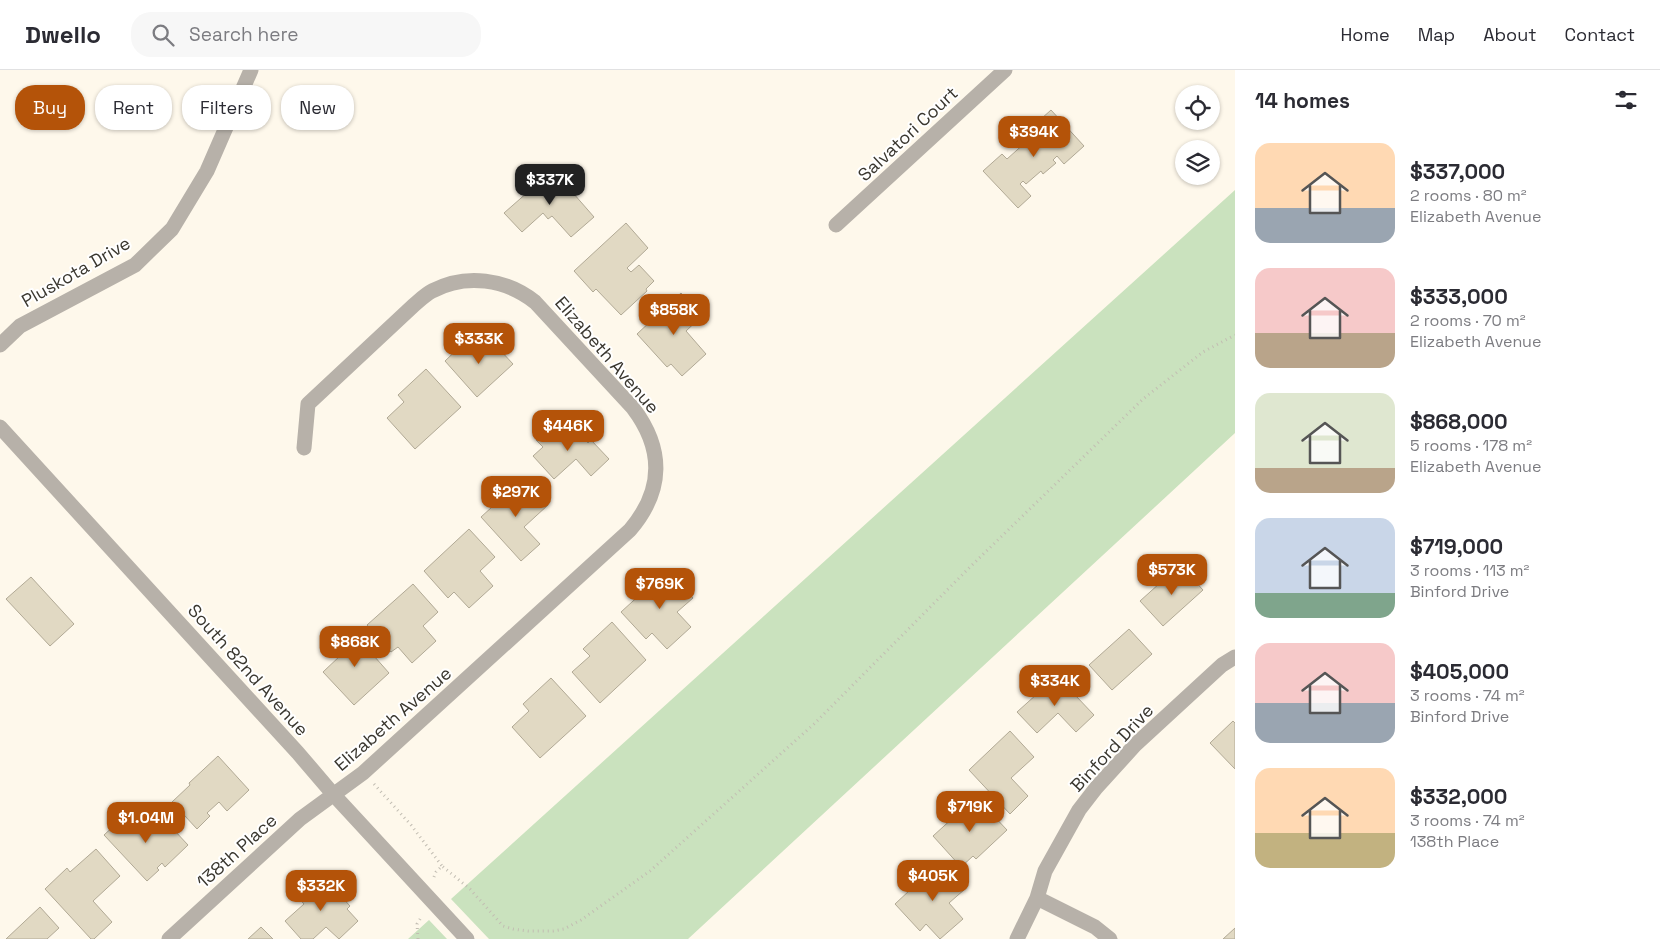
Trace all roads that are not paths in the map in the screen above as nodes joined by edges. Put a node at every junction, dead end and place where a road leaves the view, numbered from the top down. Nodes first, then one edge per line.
1 (251, 70) edge
2 (1005, 70) edge
3 (836, 225) dead end
4 (0, 345) edge
5 (0, 427) edge
6 (304, 448) dead end
7 (1235, 657) edge
8 (333, 794) junction
9 (1037, 898) junction
10 (169, 939) edge
11 (467, 939) edge
12 (1017, 939) edge
13 (1110, 939) edge

1 - 4 street, Pluskota Drive
2 - 3 street, Salvatori Court
5 - 8 street, South 82nd Avenue
6 - 8 street, Elizabeth Avenue
7 - 9 street, Binford Drive
8 - 10 street, 138th Place
8 - 11 street, South 82nd Avenue
9 - 12 street, Binford Drive
9 - 13 street

